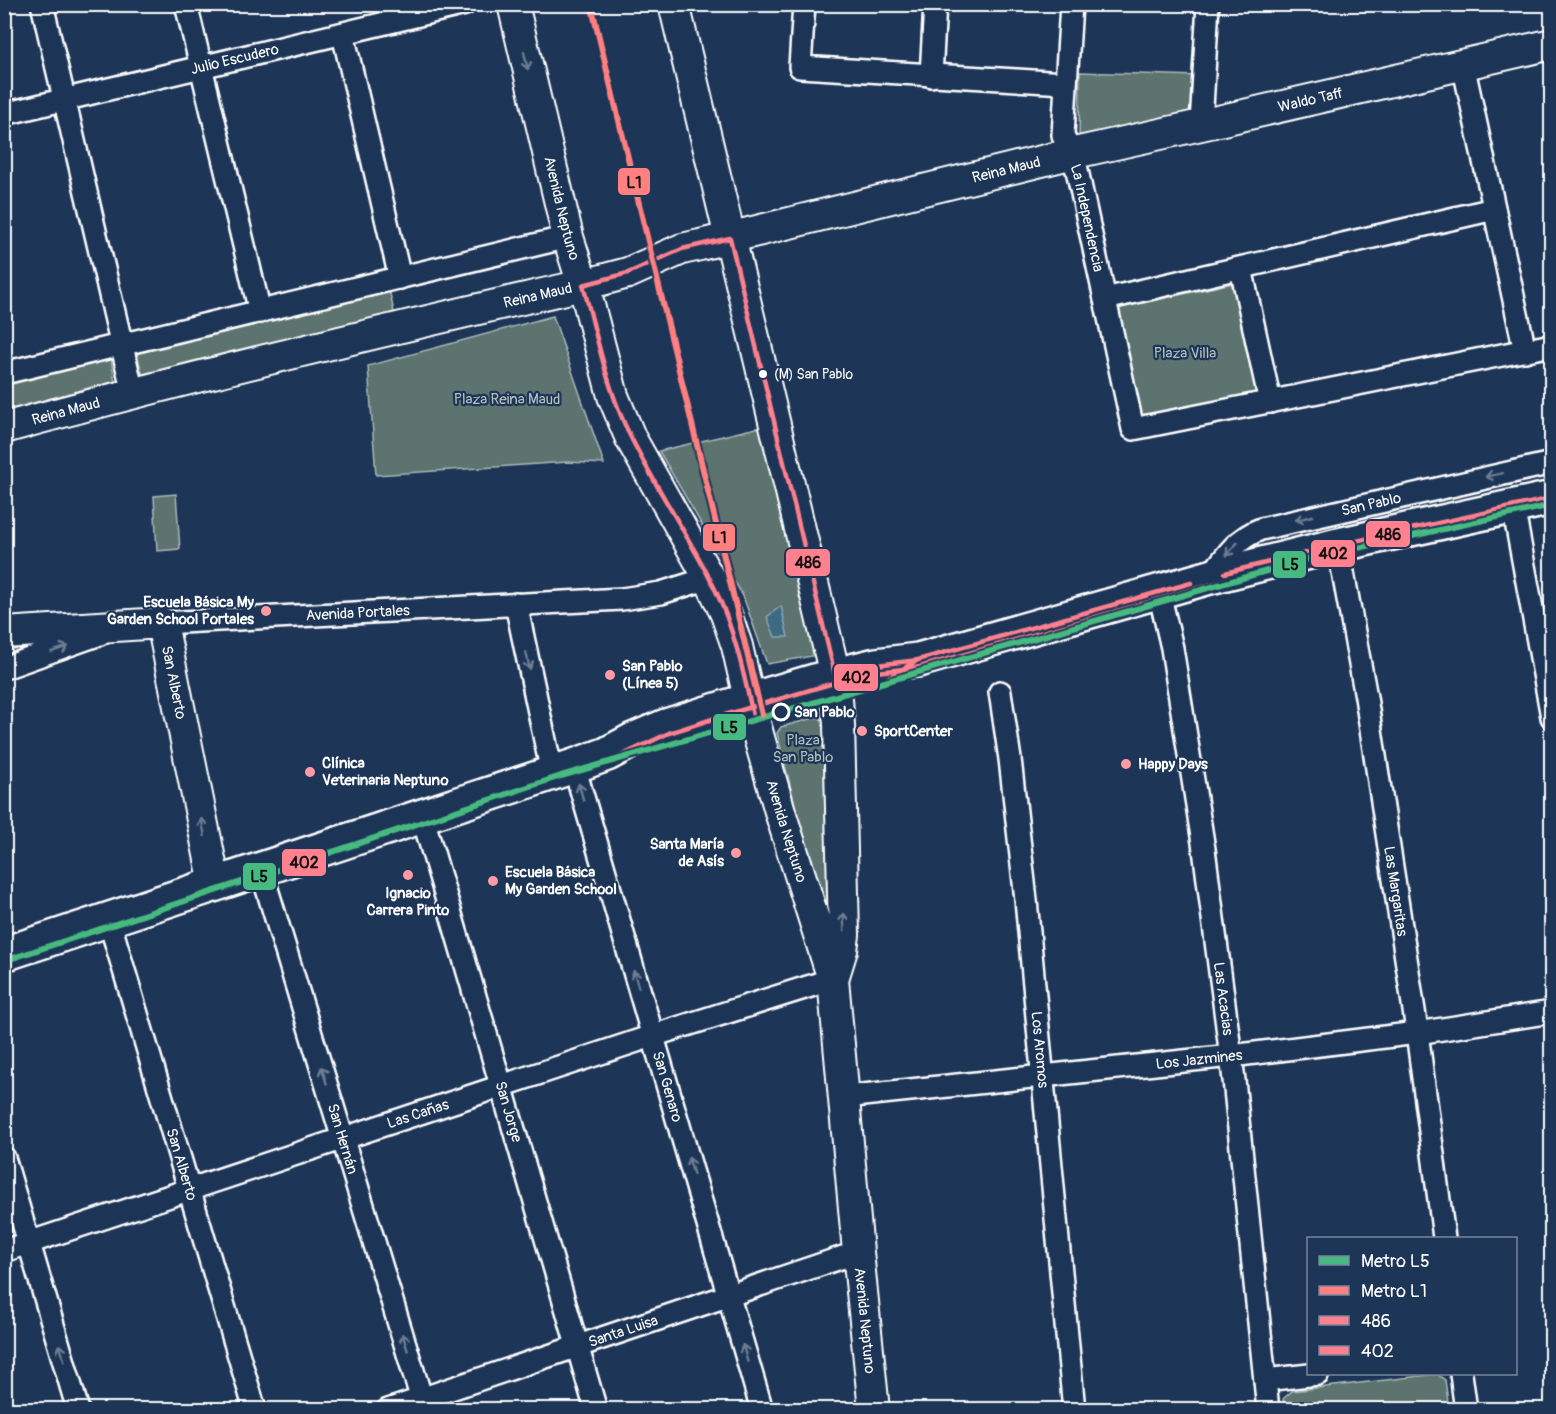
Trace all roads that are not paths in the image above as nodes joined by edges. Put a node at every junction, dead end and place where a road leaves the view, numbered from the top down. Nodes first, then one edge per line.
1 (42, 4) edge
2 (186, 4) edge
3 (465, 4) edge
4 (513, 4) edge
5 (674, 4) edge
6 (804, 4) edge
7 (935, 4) edge
8 (1071, 4) edge
9 (1208, 4) edge
10 (435, 8) edge
11 (343, 34) junction
12 (1551, 44) edge
13 (1463, 64) junction
14 (201, 68) junction
15 (931, 76) junction
16 (1065, 83) junction
17 (64, 100) junction
18 (4, 114) edge
19 (1201, 125) junction
20 (1070, 154) junction
21 (1494, 209) junction
22 (568, 237) junction
23 (730, 238) junction
24 (1241, 268) junction
25 (400, 278) junction
26 (583, 285) junction
27 (1105, 299) junction
28 (260, 312) junction
29 (122, 345) junction
30 (1551, 345) edge
31 (1525, 351) junction
32 (4, 374) edge
33 (133, 393) junction
34 (1270, 402) junction
35 (4, 428) edge
36 (1551, 463) edge
37 (1551, 498) edge
38 (1513, 506) junction
39 (1338, 545) junction
40 (1210, 577) junction
41 (709, 578) junction
42 (1159, 592) junction
43 (516, 604) junction
44 (162, 623) junction
45 (128, 625) junction
46 (4, 633) edge
47 (4, 668) edge
48 (836, 686) junction
49 (1000, 692) dead end
50 (752, 710) junction
51 (1551, 717) edge
52 (563, 769) junction
53 (422, 815) junction
54 (261, 869) junction
55 (215, 884) junction
56 (109, 920) junction
57 (4, 954) edge
58 (834, 979) junction
59 (1551, 1012) edge
60 (1417, 1033) junction
61 (652, 1036) junction
62 (1231, 1056) junction
63 (1043, 1076) junction
64 (501, 1086) junction
65 (844, 1097) junction
66 (343, 1138) junction
67 (4, 1158) edge
68 (189, 1190) junction
69 (1444, 1237) edge
70 (29, 1243) junction
71 (4, 1251) edge
72 (858, 1252) junction
73 (728, 1294) junction
74 (577, 1345) junction
75 (1309, 1375) edge
76 (1461, 1375) edge
77 (1265, 1380) junction
78 (423, 1404) edge
79 (78, 1410) edge
80 (255, 1410) edge
81 (388, 1410) edge
82 (596, 1410) edge
83 (762, 1410) edge
84 (874, 1410) edge
85 (1074, 1410) edge
86 (1268, 1410) edge
87 (1466, 1410) edge

1 - 17 street
2 - 14 street
3 - 10 street, Julio Escudero
4 -> 22 main road, Avenida Neptuno
5 - 23 main road, Avenida Neptuno
6 - 15 street
7 - 15 street
8 - 16 street, La Independencia
9 - 19 street
10 - 11 street, Julio Escudero
11 - 14 street, Julio Escudero
11 - 25 street
12 - 13 main road, Waldo Taff
13 - 19 main road, Waldo Taff
13 - 21 street
14 - 17 street, Julio Escudero
14 - 28 street
15 - 16 street
16 - 20 street, La Independencia
17 - 18 street, Julio Escudero
17 - 29 street
19 - 20 main road, Waldo Taff
20 - 23 main road, Reina Maud
20 - 27 street, La Independencia
21 - 24 street
21 - 31 street
22 - 25 street
22 - 26 main road, Avenida Neptuno
23 - 26 main road, Reina Maud
23 - 48 main road, Avenida Neptuno
24 - 27 street
24 - 34 street
25 - 28 street
26 - 33 main road, Reina Maud
26 - 41 main road, Avenida Neptuno
27 - 34 street, La Independencia
28 - 29 street
29 - 32 street
29 - 33 street
30 - 31 street
31 - 34 street
33 - 35 main road, Reina Maud
36 -> 40 street, San Pablo
37 - 38 main road
38 - 39 main road
38 - 51 street
39 - 40 main road
39 - 60 street, Las Margaritas
40 - 42 main road
41 - 43 street, Avenida Portales
41 - 50 main road, Avenida Neptuno
42 - 48 main road
42 - 62 street, Las Acacias
43 - 44 street, Avenida Portales
43 -> 52 street
44 - 45 main road, Avenida Portales
55 -> 44 main road, San Alberto
45 - 46 main road, Avenida Portales
47 -> 45 street
48 - 50 main road
58 -> 48 main road, Avenida Neptuno
49 - 63 street, Los Aromos
50 - 52 main road
50 - 58 main road, Avenida Neptuno
52 - 53 main road
61 -> 52 street, San Genaro
53 - 54 main road
53 - 64 street, San Jorge
54 - 55 main road
66 -> 54 street, San Hernán
55 - 56 main road
56 - 57 main road
56 - 68 street, San Alberto
58 - 61 street, Las Cañas
58 - 65 main road, Avenida Neptuno
59 - 60 street, Los Jazmines
60 - 62 street, Los Jazmines
60 - 69 street, Las Margaritas
61 - 64 street, Las Cañas
73 -> 61 street, San Genaro
62 - 63 street, Los Jazmines
62 - 77 street, Las Acacias
63 - 65 street, Los Jazmines
63 - 85 street, Los Aromos
64 - 66 street, Las Cañas
64 - 74 street, San Jorge
65 - 72 main road, Avenida Neptuno
66 - 68 street, Las Cañas
78 -> 66 street, San Hernán
67 - 70 street
68 - 70 street, Las Cañas
68 - 80 street, San Alberto
70 - 71 street, Las Cañas
79 -> 70 street
72 - 73 street, Santa Luisa
72 - 84 main road, Avenida Neptuno
73 - 74 street, Santa Luisa
83 -> 73 street, San Genaro
74 - 78 street, Santa Luisa
74 - 82 street, San Jorge
75 - 77 street
76 - 87 street
77 - 86 street, Las Acacias
78 - 81 street, Santa Luisa

